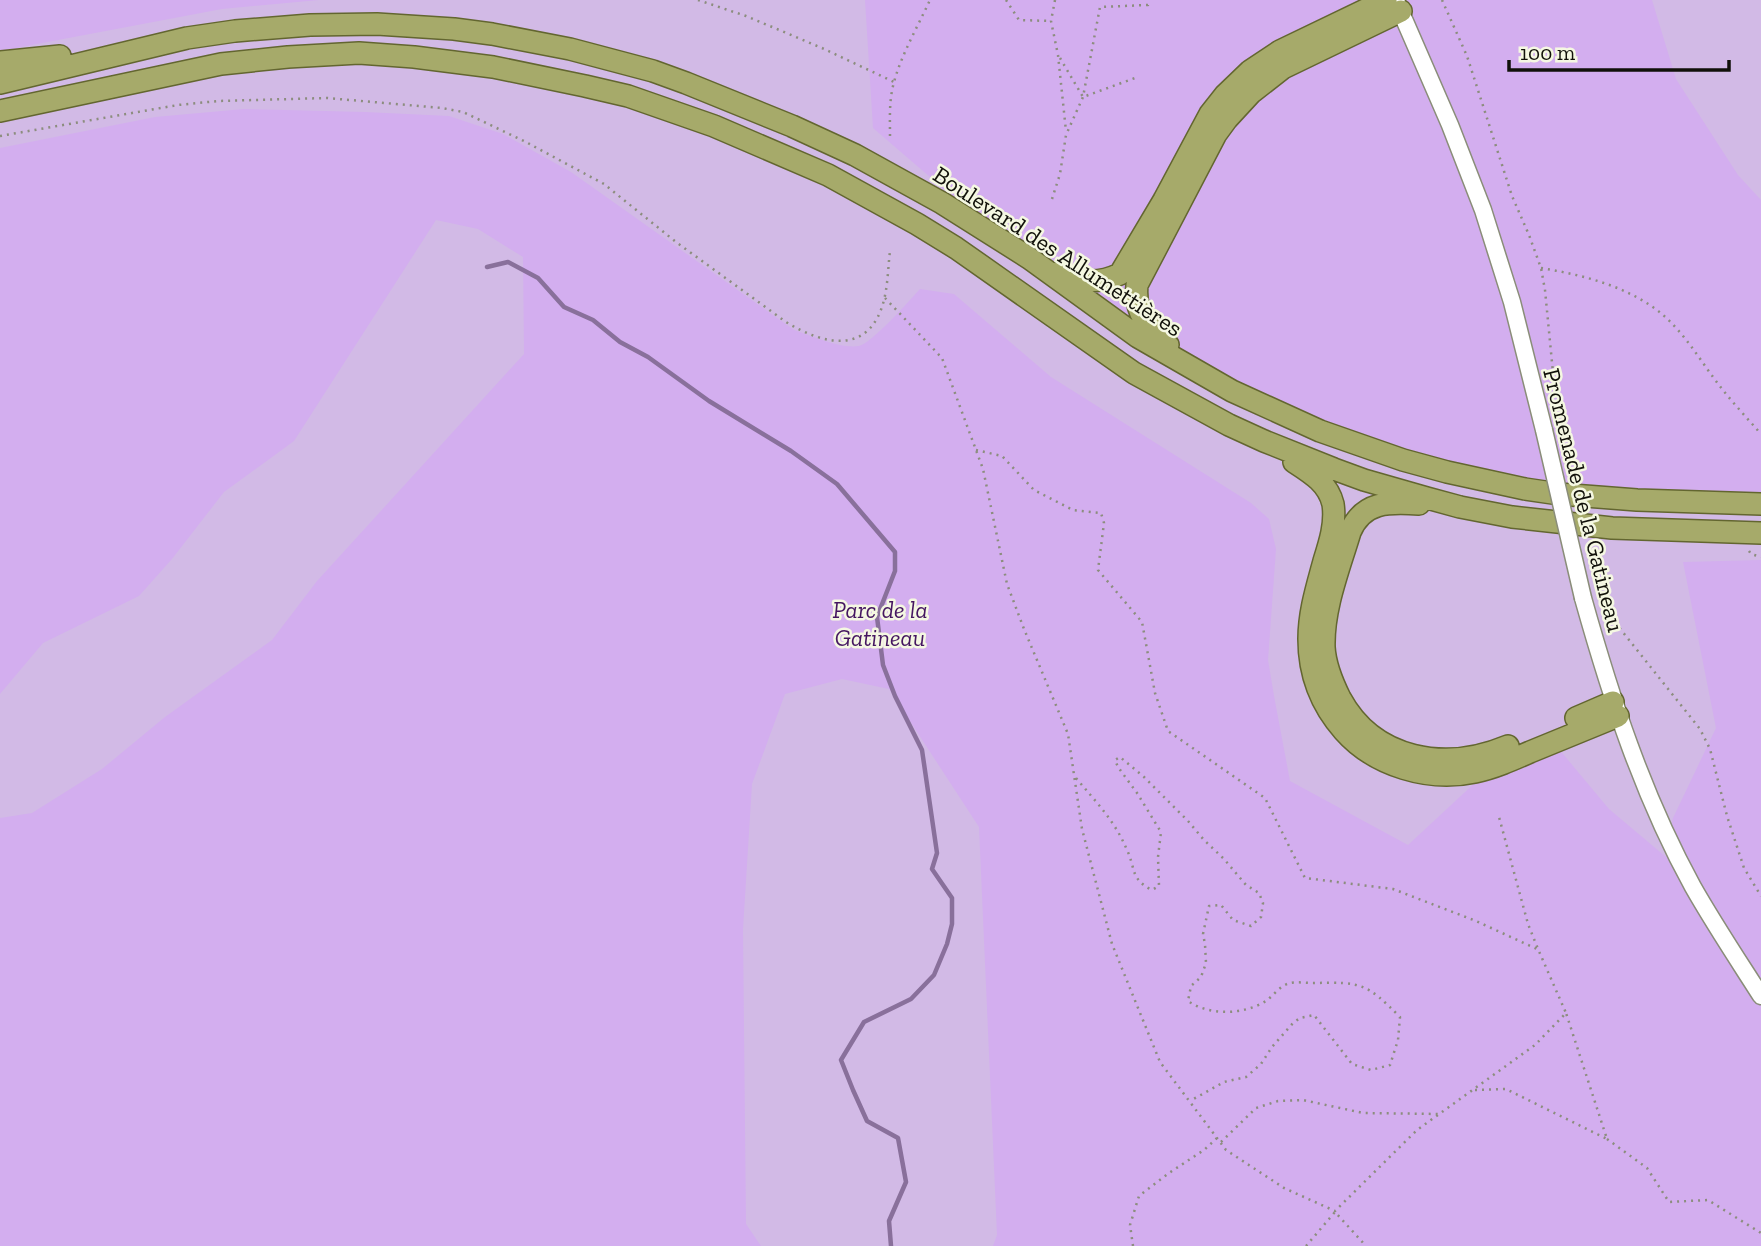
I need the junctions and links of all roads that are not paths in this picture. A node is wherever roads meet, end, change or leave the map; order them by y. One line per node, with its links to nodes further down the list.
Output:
1 (1394, 4): 6 (highway); 7 (highway); 12 (street, Promenade de la Gatineau, bridge)
2 (187, 38): 3 (highway); 4 (highway, Boulevard des Allumettières); 6 (highway, Boulevard des Allumettières)
3 (0, 62)
4 (0, 83)
5 (0, 111): 8 (highway)
6 (1029, 258): 7 (highway, Boulevard des Allumettières)
7 (1195, 371): 9 (highway, Boulevard des Allumettières)
8 (1264, 441): 10 (highway); 12 (highway)
9 (1761, 504)
10 (1460, 507): 11 (highway); 12 (highway)
11 (1761, 533)
12 (1616, 709): 13 (street, Promenade de la Gatineau)
13 (1761, 996)

